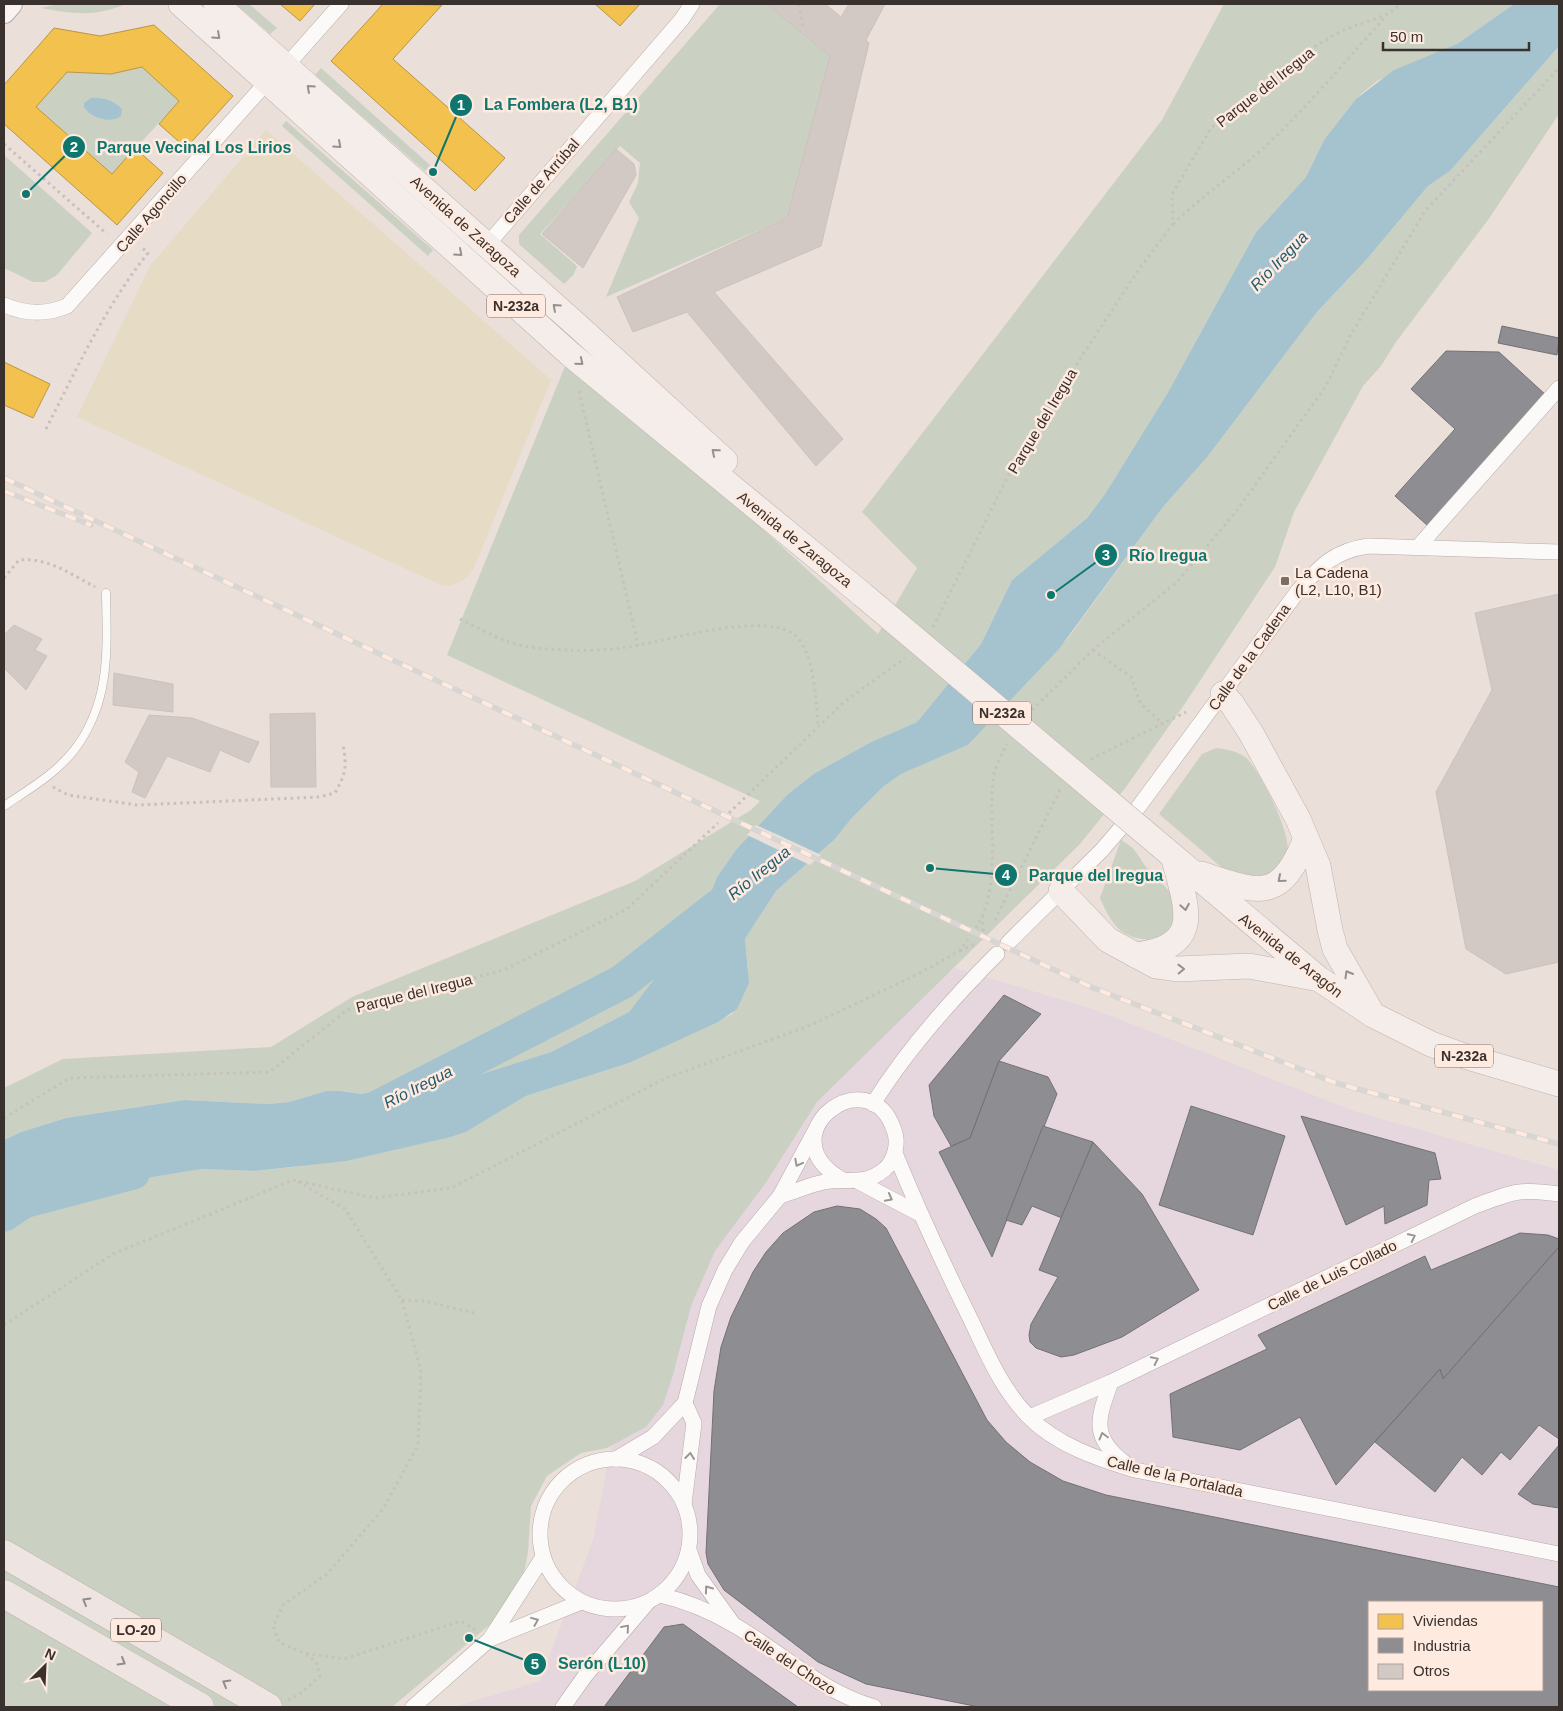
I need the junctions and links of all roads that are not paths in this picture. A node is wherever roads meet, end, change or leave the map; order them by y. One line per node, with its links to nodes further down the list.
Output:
1 (12, 4): 6 (main road)
2 (180, 4): 8 (main road, Avenida de Zaragoza / N-232a, one-way to 8)
3 (216, 4): 7 (main road, Avenida de Zaragoza / N-232a)
4 (342, 4): 7 (street)
5 (692, 4): 9 (street, Calle de Arrúbal)
6 (4, 12)
7 (286, 66): 9 (main road, Avenida de Zaragoza / N-232a, one-way to 7)
8 (267, 82): 10 (street, Calle Agoncillo); 15 (main road, Avenida de Zaragoza / N-232a, one-way to 15)
9 (487, 244): 15 (main road, Avenida de Zaragoza / N-232a, one-way to 9)
10 (4, 305)
11 (1559, 388): 12 (street)
12 (1418, 547): 13 (street, Calle de la Cadena); 16 (street, Calle de la Cadena)
13 (1559, 552)
14 (106, 592): 17 (lane)
15 (863, 595): 19 (main road, N-232a, bridge)
16 (1223, 694): 18 (main road); 20 (street, Calle de la Cadena)
17 (4, 806)
18 (1306, 838): 19 (main road, one-way to 19); 25 (main road, one-way to 18)
19 (1180, 864): 23 (main road, one-way to 23); 24 (main road, Avenida de Aragón / N-232a)
20 (1062, 891): 21 (street, Calle de la Cadena); 23 (main road)
21 (1008, 943)
22 (997, 954): 27 (street)
23 (1135, 955): 24 (main road, one-way to 24)
24 (1319, 980): 25 (main road, Avenida de Aragón / N-232a)
25 (1374, 1015): 26 (main road, Avenida de Aragón / N-232a)
26 (1559, 1084)
27 (872, 1104): 28 (street); 29 (street)
28 (816, 1129): 30 (street); 33 (street, one-way to 33)
29 (895, 1152): 31 (street); 34 (street, Calle de la Portalada)
30 (843, 1180): 31 (street); 33 (street)
31 (859, 1182): 34 (street, one-way to 34)
32 (1559, 1194): 35 (street, Calle de Luis Collado, one-way to 32)
33 (780, 1196): 36 (street)
34 (920, 1214): 37 (street, Calle de la Portalada)
35 (1111, 1382): 37 (street, Calle de Luis Collado); 39 (street, one-way to 35)
36 (685, 1403): 38 (street); 40 (street, one-way to 36)
37 (1030, 1417): 39 (street, Calle de la Portalada)
38 (616, 1458): 40 (street); 44 (street)
39 (1135, 1470): 43 (street, Calle de la Portalada)
40 (684, 1504): 41 (street)
41 (689, 1550): 46 (street); 48 (street, Calle del Chozo, one-way to 41)
42 (4, 1554): 50 (highway, LO-20, one-way to 42)
43 (1559, 1554)
44 (543, 1558): 47 (street); 49 (street)
45 (4, 1594): 51 (highway, LO-20, one-way to 51)
46 (654, 1598): 47 (street); 48 (street, Calle del Chozo); 53 (street, one-way to 46)
47 (581, 1602): 49 (street, one-way to 47)
48 (734, 1625): 54 (street, Calle del Chozo)
49 (490, 1639): 52 (street)
50 (276, 1705)
51 (200, 1707)
52 (413, 1707)
53 (563, 1707)
54 (874, 1707)

